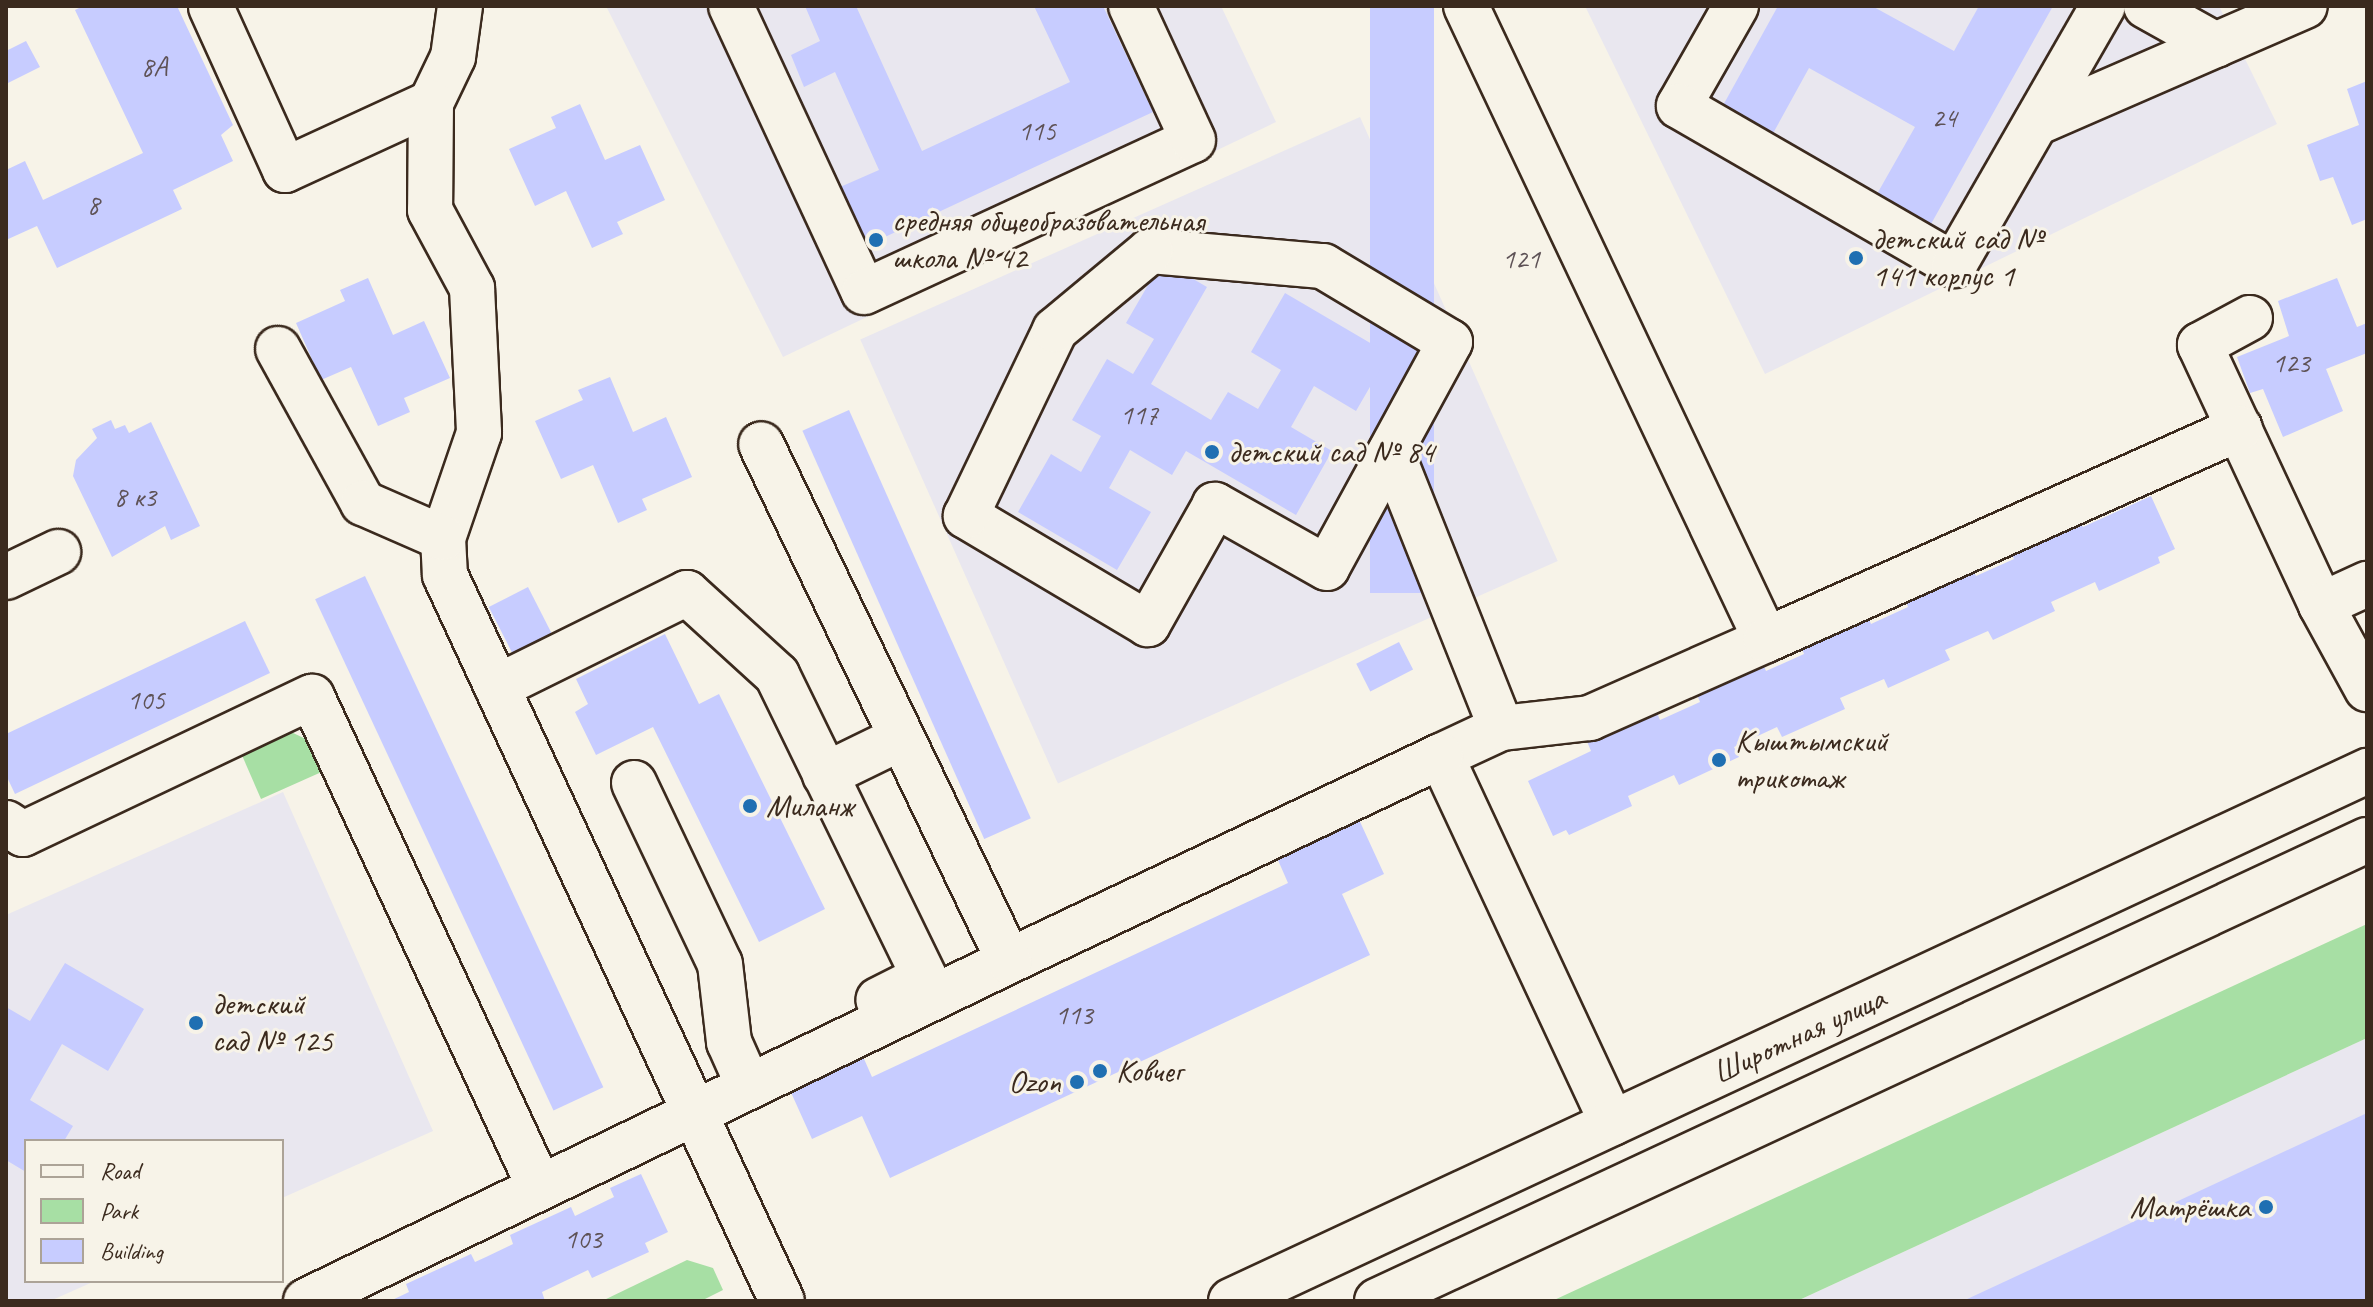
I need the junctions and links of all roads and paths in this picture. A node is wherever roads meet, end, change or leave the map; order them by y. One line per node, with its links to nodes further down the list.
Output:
1 (460, 6): 11 (main road)
2 (731, 6): 3 (main road)
3 (1131, 6)
4 (1466, 6): 23 (main road)
5 (1736, 6): 12 (main road)
6 (2103, 6): 12 (main road)
7 (2146, 6): 10 (main road)
8 (2305, 6): 10 (main road)
9 (211, 7): 11 (main road)
10 (2216, 45): 12 (main road)
11 (431, 103): 18 (main road)
12 (2036, 123)
13 (2250, 318): 15 (main road)
14 (278, 349): 18 (main road)
15 (2240, 428): 22 (main road); 23 (main road)
16 (761, 444): 27 (main road)
17 (1391, 451): 17 (main road); 26 (main road)
18 (443, 538): 24 (main road)
19 (58, 552): 20 (main road)
20 (6, 577)
21 (2367, 584): 22 (main road)
22 (2321, 605): 25 (main road)
23 (1766, 640): 26 (main road)
24 (497, 687): 30 (main road); 36 (main road)
25 (2367, 689)
26 (1501, 728): 28 (main road)
27 (901, 738): 30 (main road); 34 (main road)
28 (1441, 756): 34 (main road); 37 (main road)
29 (2367, 771): 37 (main road, Широтная улица)
30 (825, 775): 35 (main road)
31 (634, 783): 35 (main road)
32 (6, 823): 38 (main road)
33 (2367, 840): 42 (main road, Широтная улица)
34 (1009, 961): 35 (main road)
35 (745, 1077): 36 (main road)
36 (694, 1113): 38 (main road); 40 (main road)
37 (1612, 1123): 41 (main road, Широтная улица)
38 (539, 1186): 39 (main road)
39 (306, 1301)
40 (782, 1301)
41 (1231, 1301)
42 (1377, 1301)

